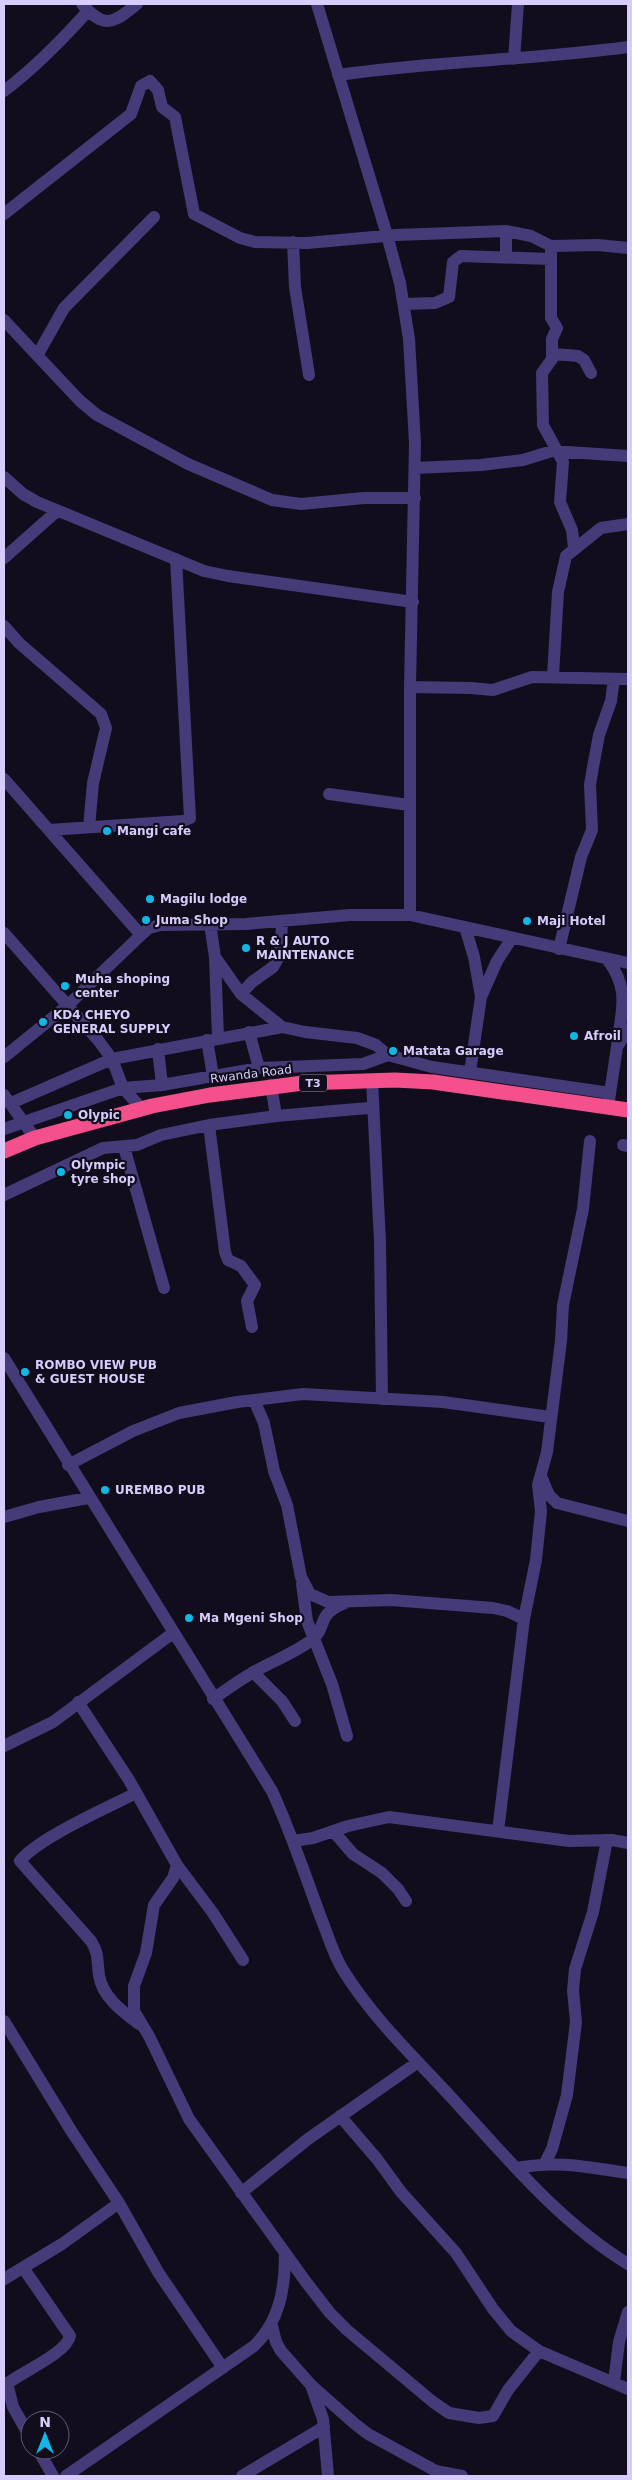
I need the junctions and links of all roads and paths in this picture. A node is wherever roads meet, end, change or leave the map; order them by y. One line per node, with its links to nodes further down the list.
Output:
1 (137, 4): 4 (street)
2 (317, 4): 7 (street)
3 (518, 4): 6 (street)
4 (85, 8): 8 (street)
5 (628, 47): 6 (street)
6 (514, 59): 7 (street)
7 (338, 75): 12 (street)
8 (4, 91)
9 (4, 214): 13 (street)
10 (154, 217): 19 (street)
11 (506, 231): 12 (street); 15 (street); 16 (street)
12 (387, 235): 13 (street); 17 (street)
13 (293, 242): 22 (street)
14 (628, 248): 15 (street)
15 (551, 252): 16 (street); 20 (street)
16 (506, 256): 17 (street)
17 (404, 304): 25 (street)
18 (4, 320): 19 (street)
19 (38, 354): 27 (street)
20 (554, 354): 21 (street); 23 (street)
21 (591, 373)
22 (309, 375)
23 (557, 452): 24 (street); 25 (street); 30 (street)
24 (628, 456)
25 (415, 468): 27 (street)
26 (4, 477): 28 (street)
27 (414, 498): 33 (street)
28 (57, 511): 31 (street); 32 (street)
29 (628, 524): 30 (street)
30 (574, 548): 35 (street)
31 (4, 558)
32 (176, 559): 33 (street); 42 (street)
33 (413, 602): 38 (street)
34 (4, 626): 42 (street)
35 (553, 676): 36 (street); 38 (street)
36 (614, 679): 37 (street); 51 (street)
37 (628, 679)
38 (410, 687): 41 (street)
39 (4, 779): 43 (street)
40 (330, 794): 41 (street)
41 (410, 805): 44 (street)
42 (89, 827): 43 (street)
43 (49, 830): 49 (street)
44 (410, 915): 45 (street); 47 (street)
45 (282, 921): 46 (street); 55 (street)
46 (210, 924): 49 (street); 52 (street)
47 (465, 927): 50 (street); 56 (street)
48 (4, 933): 57 (street)
49 (141, 935): 57 (street)
50 (512, 938): 51 (street); 56 (street)
51 (558, 949): 53 (street)
52 (215, 958): 55 (street); 61 (street)
53 (607, 958): 54 (street); 62 (street)
54 (628, 963)
55 (241, 994): 58 (street)
56 (481, 997): 68 (street)
57 (67, 1006): 65 (street); 66 (street)
58 (282, 1027): 60 (street); 64 (street)
59 (628, 1029): 62 (street)
60 (250, 1032): 61 (street); 67 (street)
61 (212, 1039): 63 (street); 69 (street)
62 (617, 1047): 75 (street)
63 (158, 1049): 66 (street); 71 (street)
64 (388, 1055): 67 (street); 68 (street)
65 (4, 1057)
66 (112, 1059): 73 (street); 74 (street)
67 (260, 1068): 69 (street)
68 (470, 1072): 75 (street)
69 (213, 1076): 71 (street)
70 (372, 1080): 72 (highway, Rwanda Road / T3); 75 (highway, Rwanda Road / T3); 77 (street)
71 (162, 1085): 73 (street)
72 (271, 1085): 76 (highway, Rwanda Road / T3); 79 (street)
73 (123, 1088): 76 (street); 80 (street)
74 (8, 1099): 80 (street)
75 (609, 1099): 78 (highway, Rwanda Road / T3)
76 (142, 1109): 83 (highway, Rwanda Road / T3)
77 (373, 1110): 79 (street); 91 (street)
78 (628, 1110)
79 (276, 1116): 81 (street)
80 (24, 1122): 82 (street); 83 (street)
81 (209, 1125): 85 (street); 89 (street)
82 (4, 1129)
83 (34, 1138): 86 (highway, Rwanda Road / T3)
84 (590, 1141): 93 (street)
85 (124, 1147): 87 (street); 88 (street)
86 (4, 1151)
87 (4, 1195)
88 (164, 1288)
89 (252, 1327)
90 (4, 1358): 94 (street)
91 (382, 1399): 92 (street); 93 (street)
92 (254, 1400): 94 (street); 99 (street)
93 (550, 1417): 95 (street)
94 (68, 1465): 96 (street)
95 (541, 1476): 98 (street); 101 (street)
96 (88, 1498): 97 (street); 102 (street)
97 (4, 1517)
98 (628, 1521)
99 (301, 1577): 100 (street); 103 (street)
100 (349, 1602): 101 (street); 103 (street)
101 (524, 1619): 111 (street)
102 (173, 1633): 105 (street); 106 (street)
103 (315, 1637): 104 (street); 108 (street)
104 (253, 1672): 105 (street); 107 (street)
105 (213, 1700): 114 (street)
106 (78, 1702): 109 (street); 110 (street)
107 (295, 1721)
108 (347, 1736)
109 (4, 1746)
110 (136, 1793): 116 (street); 120 (street)
111 (498, 1830): 112 (street); 113 (street)
112 (334, 1832): 114 (street); 117 (street)
113 (607, 1840): 115 (street); 123 (street)
114 (293, 1841): 121 (street)
115 (628, 1843)
116 (177, 1865): 118 (street); 120 (street)
117 (406, 1901)
118 (243, 1960)
119 (4, 2020): 127 (street)
120 (141, 2025): 126 (street)
121 (418, 2062): 122 (street); 124 (street)
122 (340, 2116): 126 (street); 134 (street)
123 (545, 2163): 124 (street); 125 (street)
124 (517, 2168): 129 (street)
125 (628, 2173)
126 (241, 2193): 128 (street)
127 (120, 2203): 130 (street); 135 (street)
128 (285, 2254): 133 (street); 134 (street)
129 (628, 2264)
130 (24, 2269): 131 (street); 137 (street)
131 (4, 2279)
132 (628, 2312): 136 (street)
133 (272, 2326): 135 (street); 138 (street)
134 (539, 2351): 136 (street)
135 (223, 2368): 144 (street)
136 (614, 2382): 139 (street)
137 (5, 2385): 140 (street)
138 (311, 2385): 141 (street); 147 (street)
139 (628, 2389)
140 (20, 2419)
141 (324, 2427): 145 (street); 146 (street)
142 (44, 2460): 143 (street)
143 (53, 2476)
144 (66, 2476)
145 (242, 2476)
146 (328, 2476)
147 (462, 2476)

